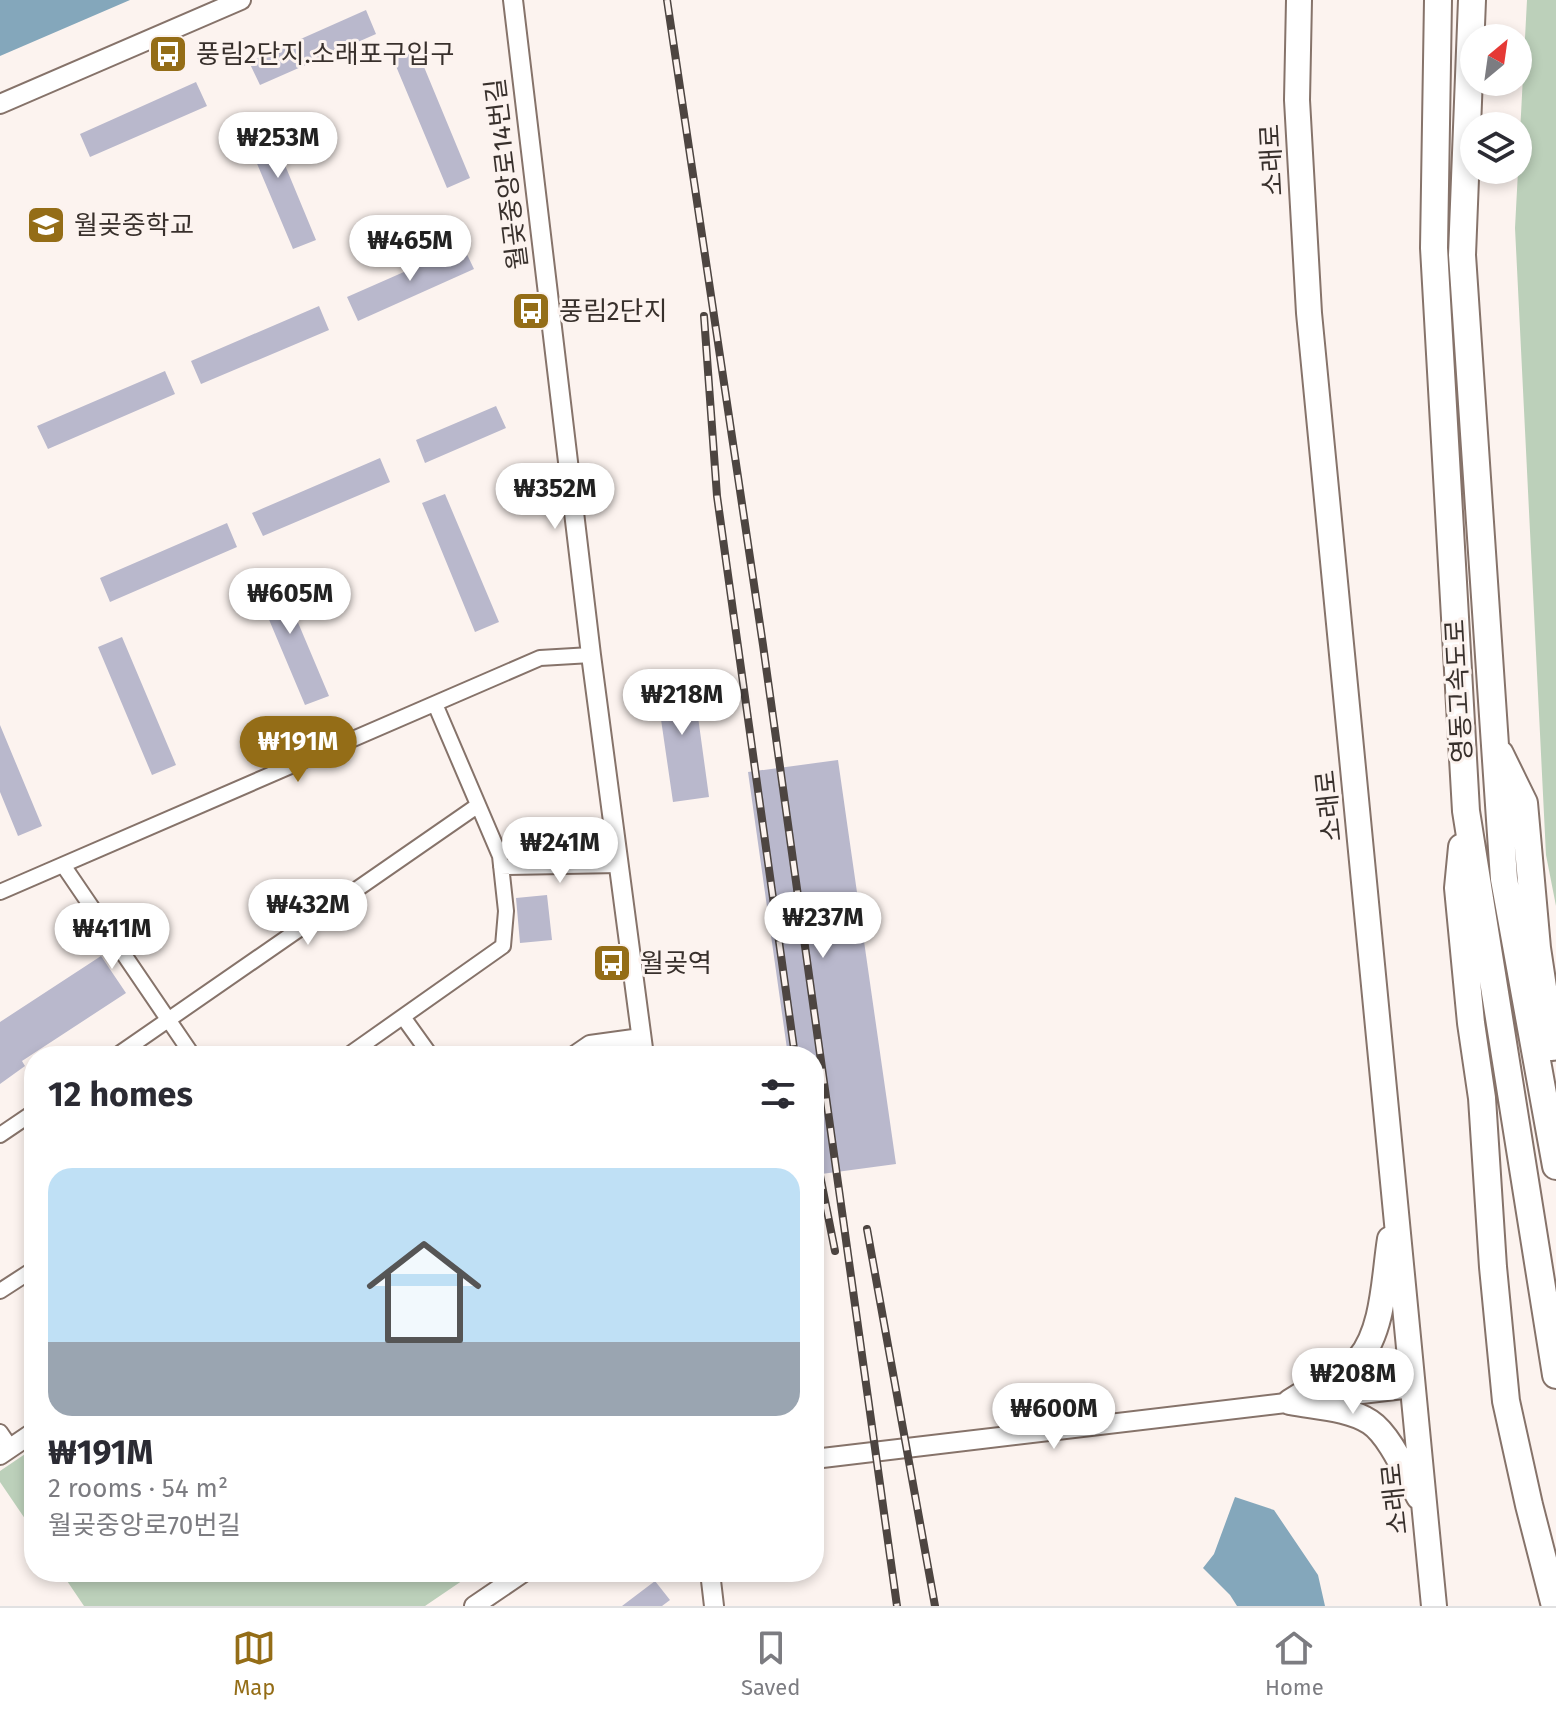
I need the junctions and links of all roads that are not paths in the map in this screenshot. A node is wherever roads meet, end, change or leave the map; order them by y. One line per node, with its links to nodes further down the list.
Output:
1 (241, 0): 6 (street)
2 (513, 0): 7 (street, 월곶중앙로14번길)
3 (1299, 0): 29 (main road, 소래로)
4 (1438, 0): 11 (highway, 영동고속도로)
5 (1472, 0): 9 (highway, 영동고속도로)
6 (0, 104)
7 (591, 655): 8 (street); 13 (street, 월곶중앙로14번길)
8 (435, 704): 10 (street); 12 (street)
9 (1494, 741): 25 (highway); 28 (highway, 영동고속도로)
10 (477, 806): 14 (street); 17 (street)
11 (1466, 811): 32 (highway, 영동고속도로); 45 (highway)
12 (63, 865): 15 (street); 17 (street)
13 (619, 865): 14 (street); 24 (street, 월곶중앙로14번길)
14 (501, 867): 16 (street)
15 (0, 892)
16 (403, 1017): 20 (street); 21 (street)
17 (169, 1021): 18 (street); 19 (street)
18 (131, 1046)
19 (186, 1046)
20 (361, 1046)
21 (424, 1046)
22 (589, 1046): 23 (street)
23 (616, 1046)
24 (642, 1046)
25 (1556, 1075)
26 (24, 1119): 27 (street)
27 (0, 1135)
28 (1556, 1166)
29 (1396, 1201): 33 (main road, 소래로); 34 (main road)
30 (24, 1275): 31 (street)
31 (0, 1291)
32 (1556, 1375)
33 (1412, 1388): 34 (street); 39 (main road, 소래로)
34 (1290, 1402): 38 (street); 39 (main road)
35 (0, 1432): 37 (street)
36 (24, 1439): 37 (street)
37 (6, 1451)
38 (824, 1458)
39 (1424, 1507): 44 (main road, 소래로)
40 (509, 1582): 42 (street)
41 (711, 1582): 43 (street)
42 (474, 1606)
43 (714, 1606)
44 (1434, 1606)
45 (1555, 1606)

